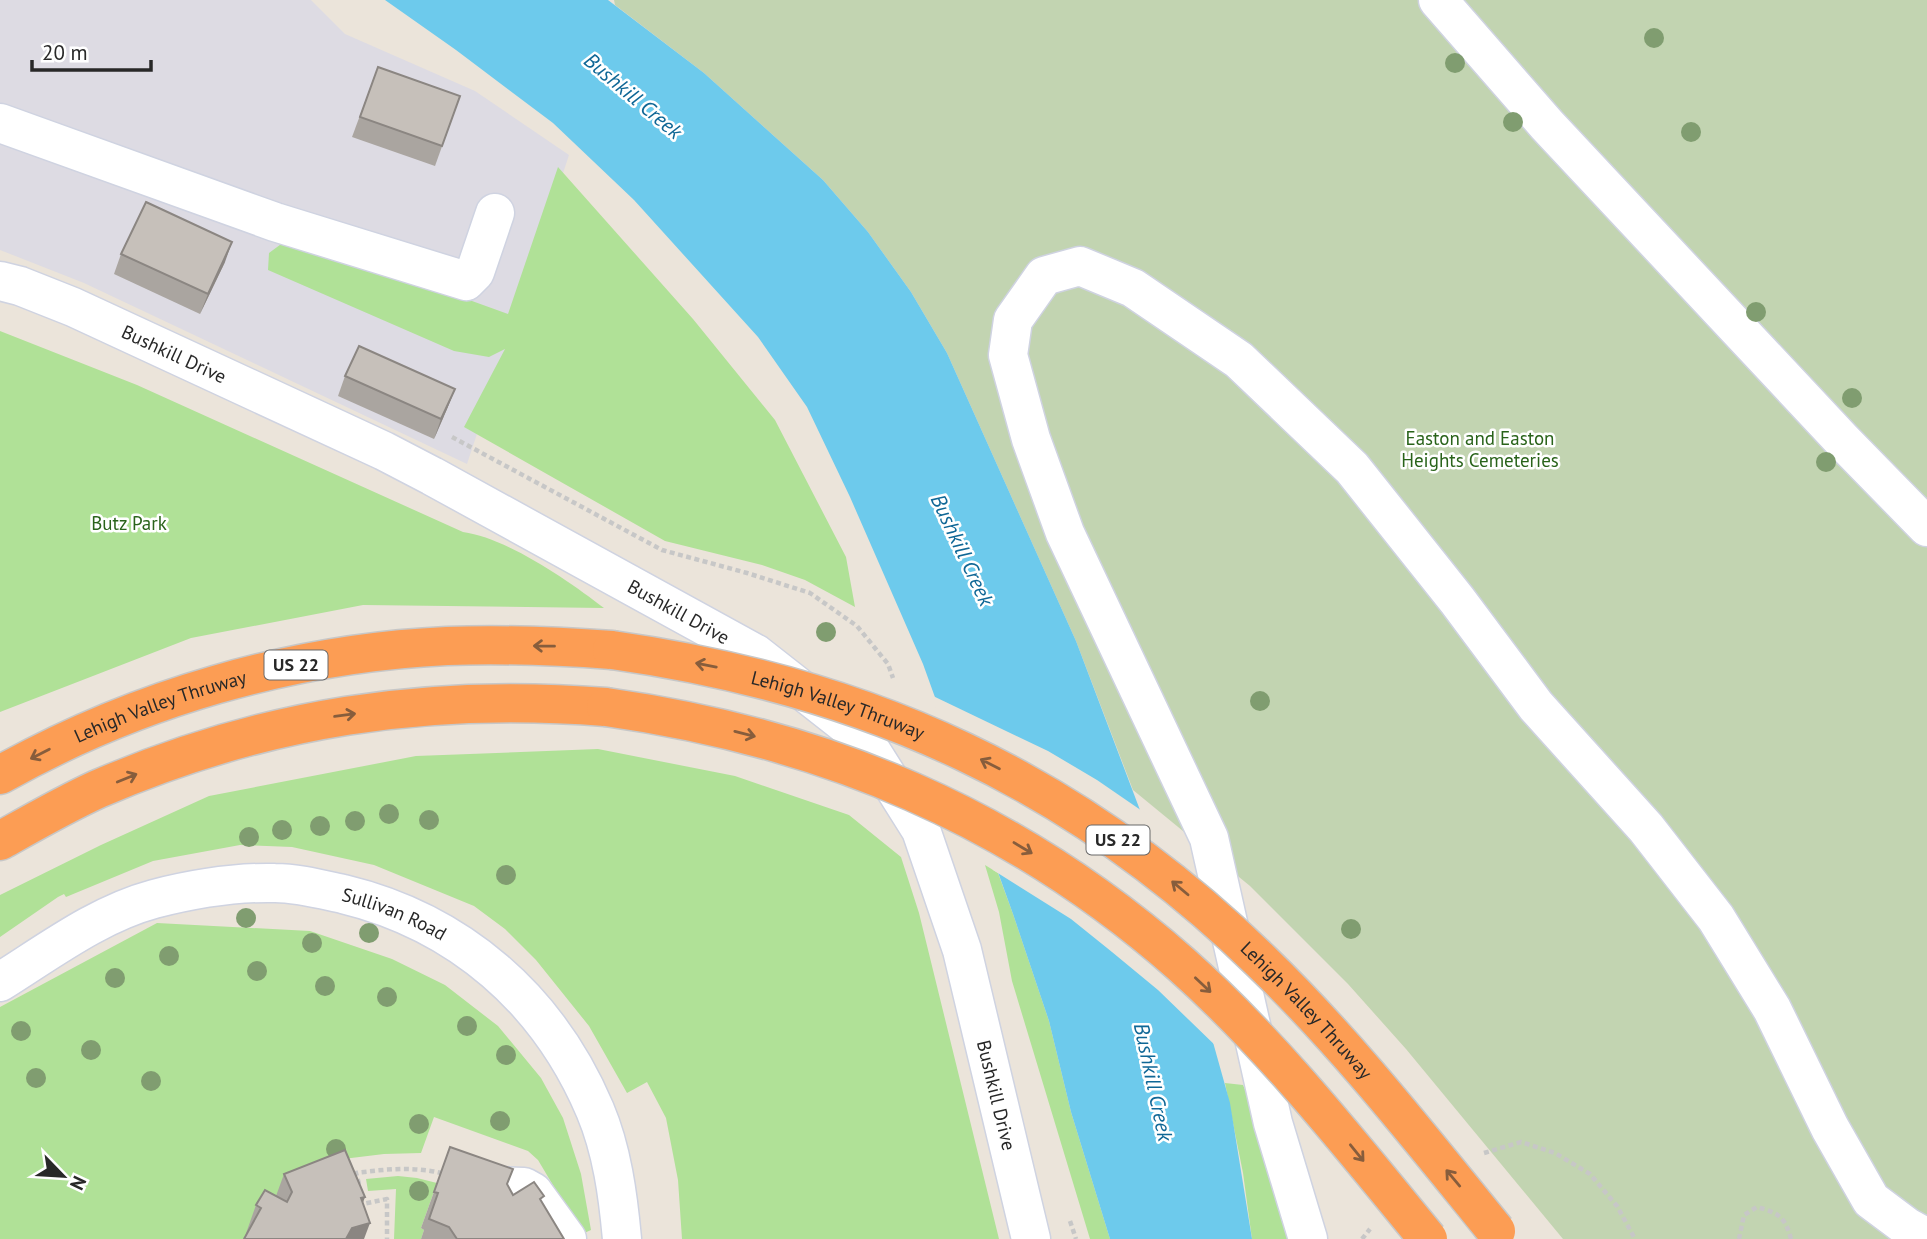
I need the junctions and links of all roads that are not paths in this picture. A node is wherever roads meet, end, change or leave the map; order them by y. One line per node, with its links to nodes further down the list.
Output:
1 (1450, 4): 5 (street)
2 (0, 123): 3 (street)
3 (495, 213)
4 (0, 281): 14 (street, Bushkill Drive)
5 (1927, 527)
6 (0, 775): 10 (highway, Lehigh Valley Thruway / US 22, one-way to 6, bridge)
7 (0, 841): 16 (highway, US 22, one-way to 16, bridge)
8 (0, 982): 13 (street, Sullivan Road)
9 (490, 1186): 12 (street)
10 (1499, 1235)
11 (1927, 1238): 15 (street)
12 (567, 1239)
13 (622, 1239)
14 (1031, 1239)
15 (1308, 1239)
16 (1428, 1239)

